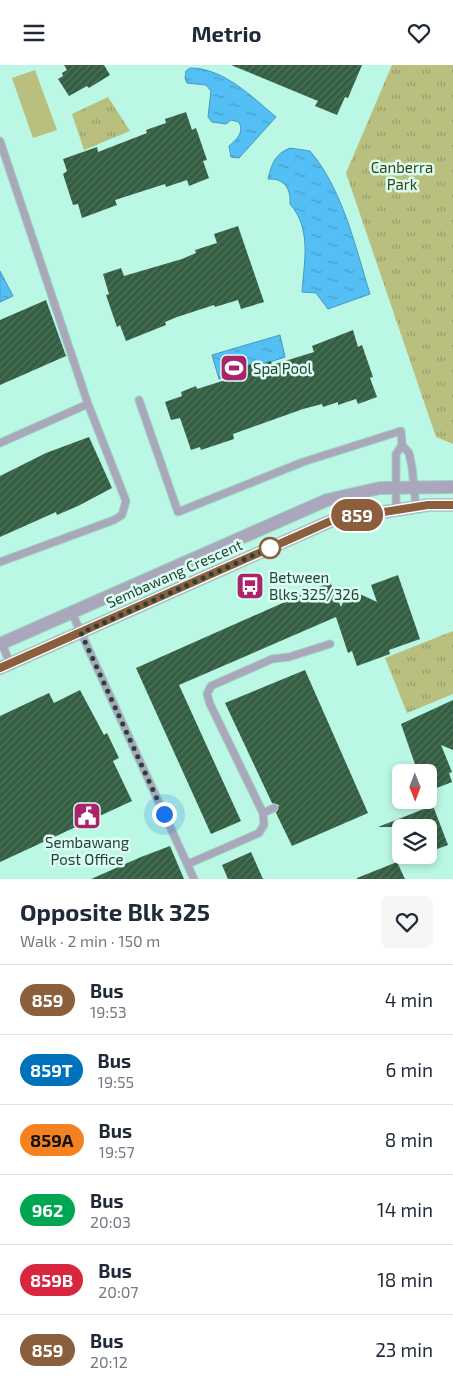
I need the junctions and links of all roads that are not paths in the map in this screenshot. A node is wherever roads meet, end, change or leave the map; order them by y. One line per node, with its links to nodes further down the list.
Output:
1 (0, 141): 3 (lane)
2 (139, 400): 5 (lane)
3 (88, 404): 4 (lane); 12 (lane)
4 (0, 443)
5 (402, 445): 6 (lane); 8 (lane)
6 (395, 487): 8 (street, Sembawang Crescent); 11 (lane); 13 (street, Sembawang Crescent)
7 (453, 487): 8 (street, Sembawang Crescent)
8 (415, 488): 10 (lane)
9 (453, 505): 10 (street, Sembawang Crescent)
10 (416, 507): 11 (street, Sembawang Crescent)
11 (396, 510): 14 (street, Sembawang Crescent)
12 (0, 562)
13 (72, 613): 14 (lane); 15 (street, Sembawang Crescent)
14 (81, 633): 17 (street, Sembawang Crescent); 20 (lane)
15 (1, 642): 17 (lane)
16 (330, 643): 19 (lane)
17 (5, 666)
18 (274, 808): 19 (lane)
19 (263, 813): 20 (lane)
20 (188, 864): 21 (lane)
21 (194, 879)

